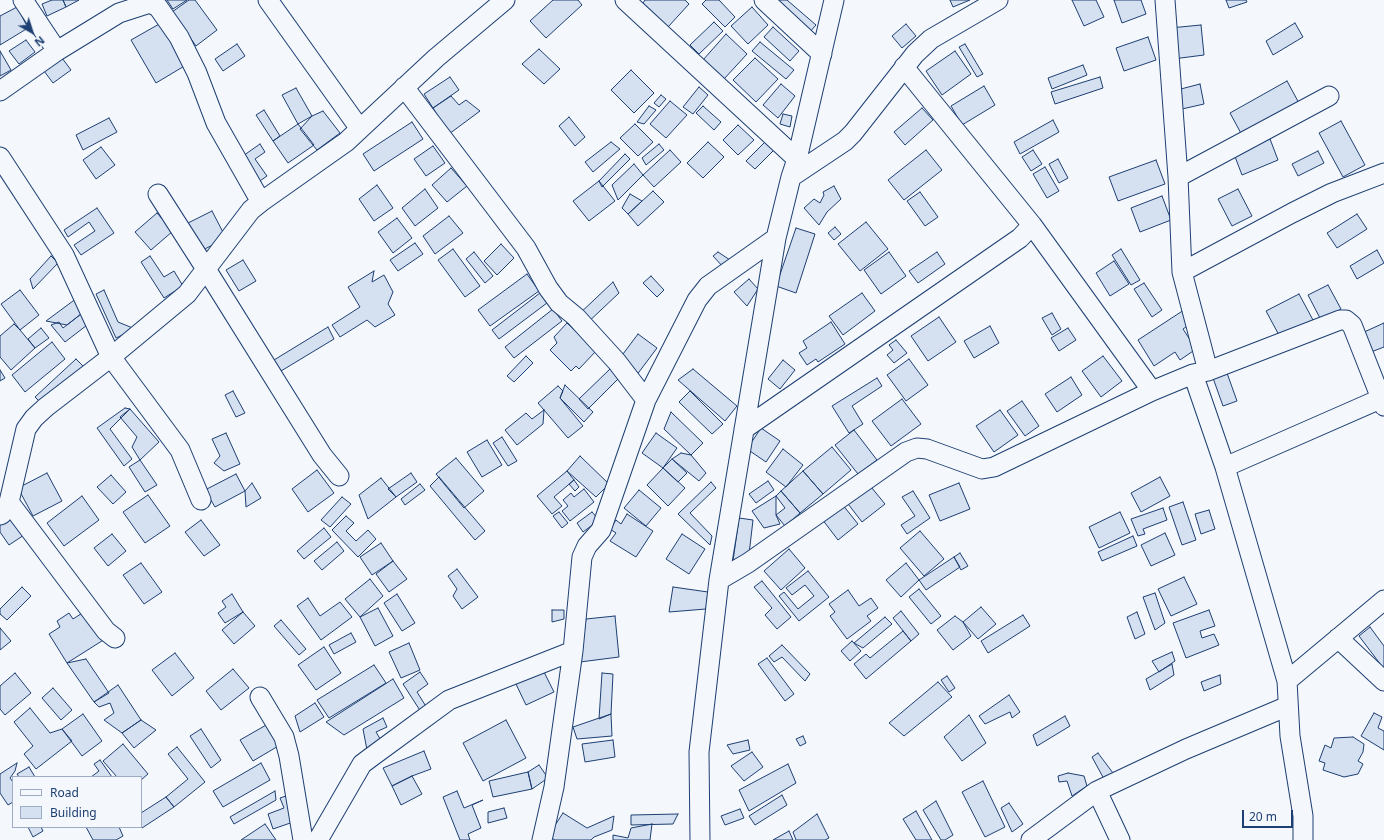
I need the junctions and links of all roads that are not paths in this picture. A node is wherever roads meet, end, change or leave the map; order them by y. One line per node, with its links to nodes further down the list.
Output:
1 (23, 0): 9 (street)
2 (268, 0): 15 (street)
3 (505, 0): 12 (street)
4 (625, 0): 17 (street)
5 (764, 0): 10 (street)
6 (834, 0): 10 (street)
7 (998, 0): 11 (street)
8 (1165, 0): 20 (street)
9 (57, 51): 13 (street); 22 (street)
10 (822, 54): 17 (street)
11 (904, 67): 19 (street); 23 (street)
12 (404, 87): 15 (street); 30 (street)
13 (0, 91)
14 (1330, 96): 20 (street)
15 (360, 129): 22 (street)
16 (0, 157): 27 (street)
17 (797, 159): 19 (street)
18 (1384, 173): 26 (street)
19 (791, 177): 24 (street)
20 (1178, 177): 26 (street)
21 (158, 194): 25 (street)
22 (261, 202): 25 (street)
23 (1032, 225): 29 (street); 32 (street)
24 (776, 238): 30 (street); 32 (street)
25 (206, 269): 27 (street); 34 (street)
26 (1182, 272): 28 (street)
27 (111, 357): 35 (street); 36 (street)
28 (1201, 373): 29 (street); 31 (street); 33 (street)
29 (1152, 391): 37 (street)
30 (646, 400): 41 (street)
31 (1382, 403): 33 (street)
32 (744, 429): 37 (street)
33 (1225, 467): 42 (street)
34 (339, 476)
35 (5, 496): 39 (street)
36 (201, 500)
37 (719, 580): 50 (street)
38 (1384, 600): 40 (street)
39 (115, 638)
40 (1338, 638): 42 (street); 43 (street)
41 (573, 651): 48 (street); 49 (street)
42 (1287, 681): 45 (street)
43 (1384, 681)
44 (260, 697): 47 (street)
45 (1288, 706): 46 (street); 53 (street)
46 (1097, 791): 51 (street); 52 (street)
47 (303, 840)
48 (318, 840)
49 (542, 840)
50 (700, 840)
51 (1031, 840)
52 (1120, 840)
53 (1303, 840)

